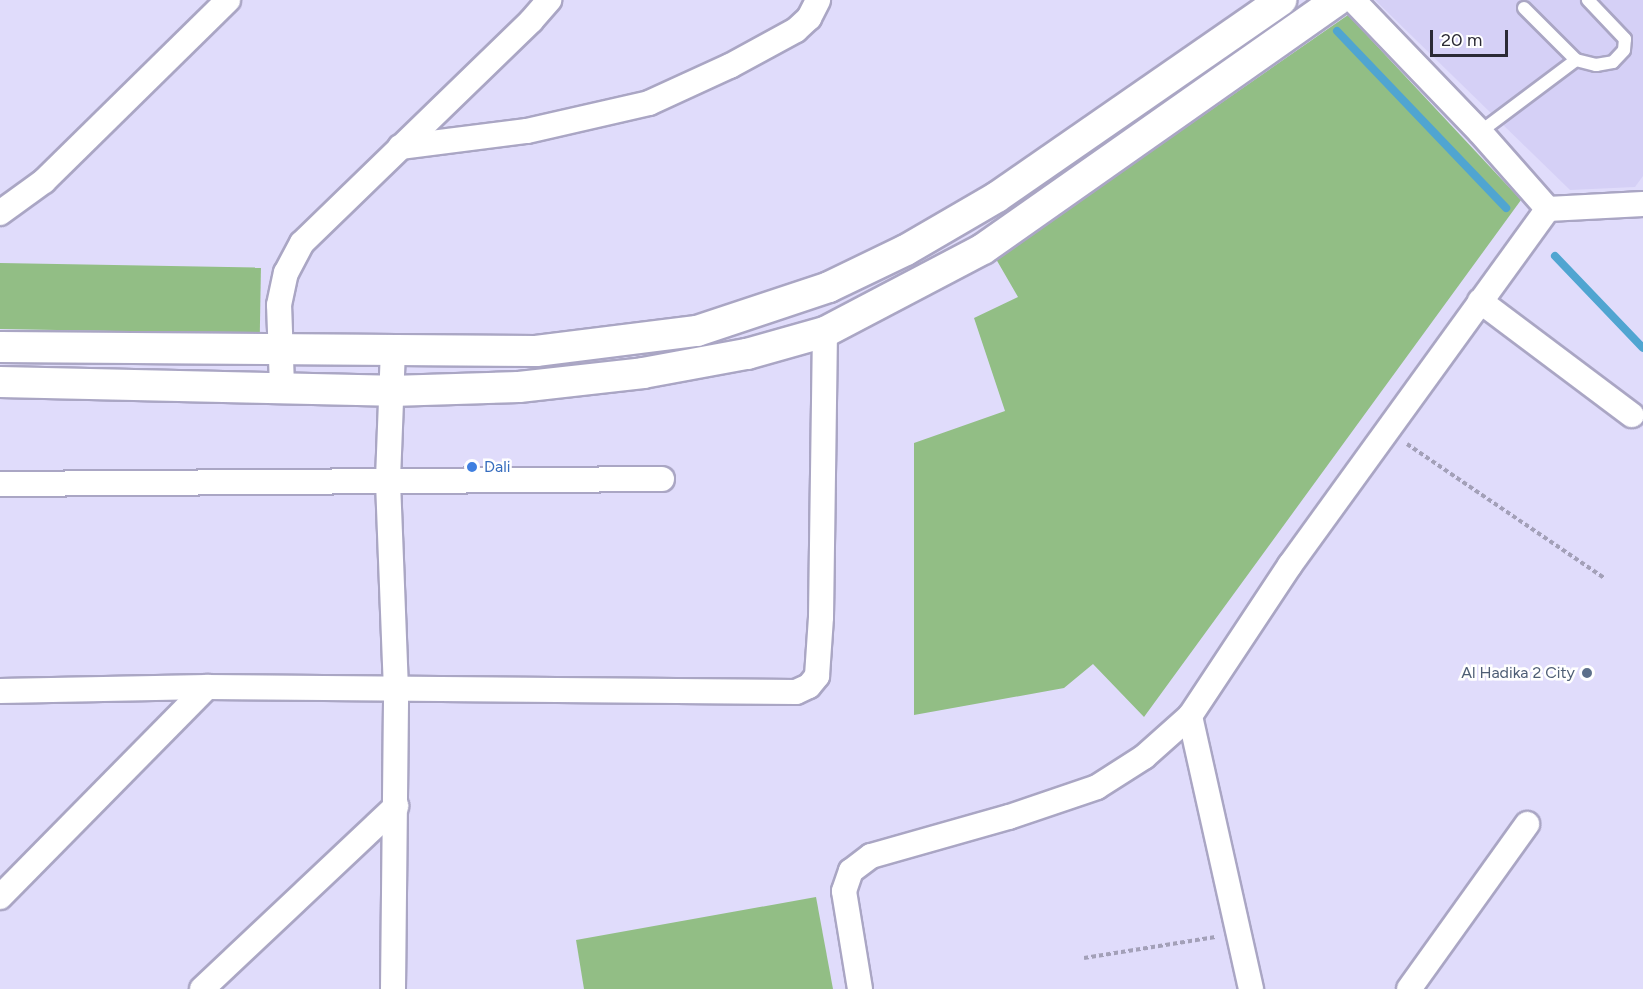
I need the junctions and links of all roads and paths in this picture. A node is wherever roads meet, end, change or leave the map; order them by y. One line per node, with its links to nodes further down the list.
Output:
1 (228, 0): 14 (street)
2 (549, 0): 11 (street)
3 (818, 0): 11 (street)
4 (1281, 0): 18 (street)
5 (1337, 0): 16 (street)
6 (1353, 0): 10 (street)
7 (1588, 0): 9 (lane)
8 (1524, 8): 9 (lane)
9 (1576, 60): 10 (lane)
10 (1480, 132): 13 (street)
11 (400, 147): 19 (street)
12 (1643, 204): 13 (street)
13 (1548, 209): 15 (street)
14 (0, 213)
15 (1480, 300): 23 (street); 24 (street)
16 (825, 332): 22 (street); 30 (street)
17 (0, 347): 19 (street)
18 (393, 350): 19 (street); 22 (street)
19 (280, 351): 21 (street)
20 (0, 382): 21 (street)
21 (282, 386): 22 (street)
22 (391, 391): 25 (street)
23 (1632, 415)
24 (1387, 430): 28 (path); 32 (street)
25 (388, 479): 26 (street); 27 (street); 30 (street)
26 (662, 479)
27 (0, 484)
28 (1604, 578)
29 (207, 687): 30 (street); 31 (street); 35 (street)
30 (396, 690): 33 (street)
31 (0, 691)
32 (1190, 716): 36 (street); 41 (street)
33 (396, 806): 39 (street); 40 (street)
34 (1527, 824): 42 (street)
35 (0, 897)
36 (1239, 933): 37 (path); 38 (street)
37 (1084, 958)
38 (1255, 984)
39 (202, 989)
40 (393, 989)
41 (860, 989)
42 (1409, 989)

